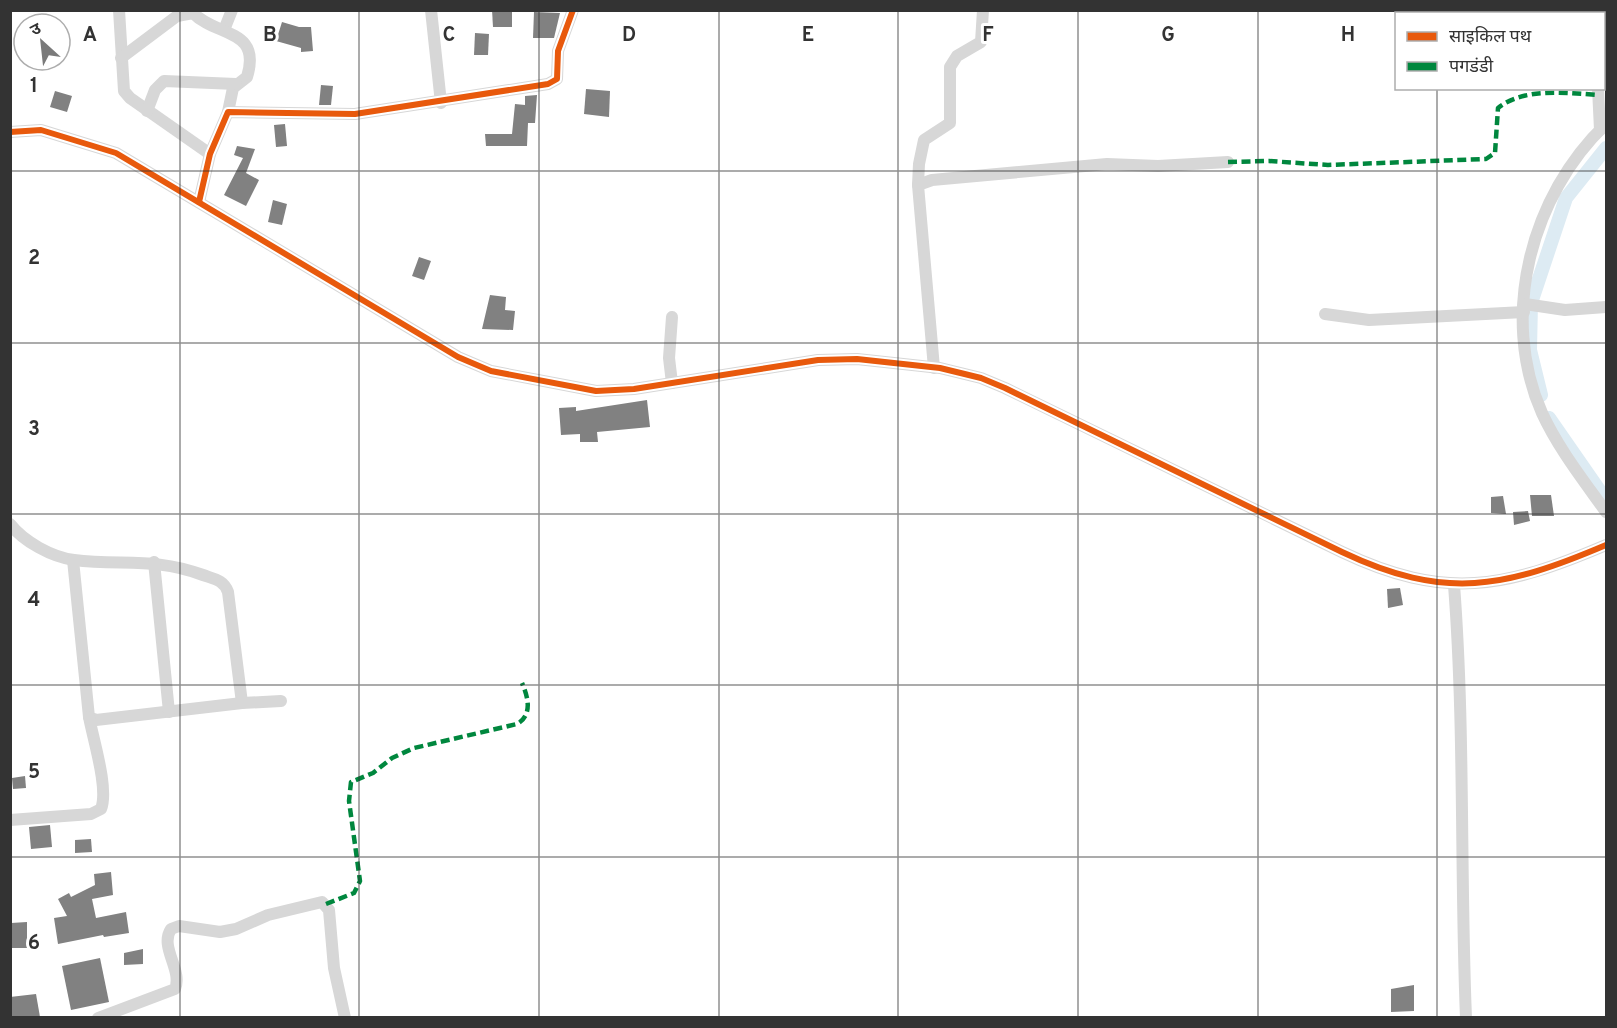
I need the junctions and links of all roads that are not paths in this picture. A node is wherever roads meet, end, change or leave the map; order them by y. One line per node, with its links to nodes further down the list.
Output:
1 (119, 10): 7 (street)
2 (232, 10): 6 (street)
3 (430, 10): 10 (street)
4 (573, 10): 10 (street)
5 (983, 10): 17 (street)
6 (224, 30): 7 (street); 8 (street)
7 (121, 58): 11 (street)
8 (236, 84): 11 (street); 12 (street)
9 (1598, 90): 13 (street)
10 (441, 103): 12 (street)
11 (147, 111): 15 (street)
12 (228, 112): 15 (street)
13 (1603, 127): 19 (street)
14 (10, 132): 18 (street)
15 (210, 154): 18 (street)
16 (1228, 162): 17 (street)
17 (918, 185): 23 (street)
18 (198, 202): 24 (street)
19 (1526, 307): 20 (street); 21 (street); 25 (street)
20 (1606, 308)
21 (1325, 314)
22 (672, 317): 24 (street)
23 (934, 361): 24 (street); 30 (street)
24 (672, 383)
25 (1606, 512)
26 (10, 524): 28 (street)
27 (1606, 545): 30 (street)
28 (73, 560): 29 (street); 34 (street)
29 (154, 562): 32 (street); 33 (street)
30 (1454, 585): 38 (street)
31 (281, 701): 32 (street)
32 (242, 703): 33 (street)
33 (169, 712): 34 (street)
34 (89, 717): 35 (street)
35 (10, 820)
36 (98, 1017): 37 (street)
37 (345, 1017)
38 (1466, 1017)

